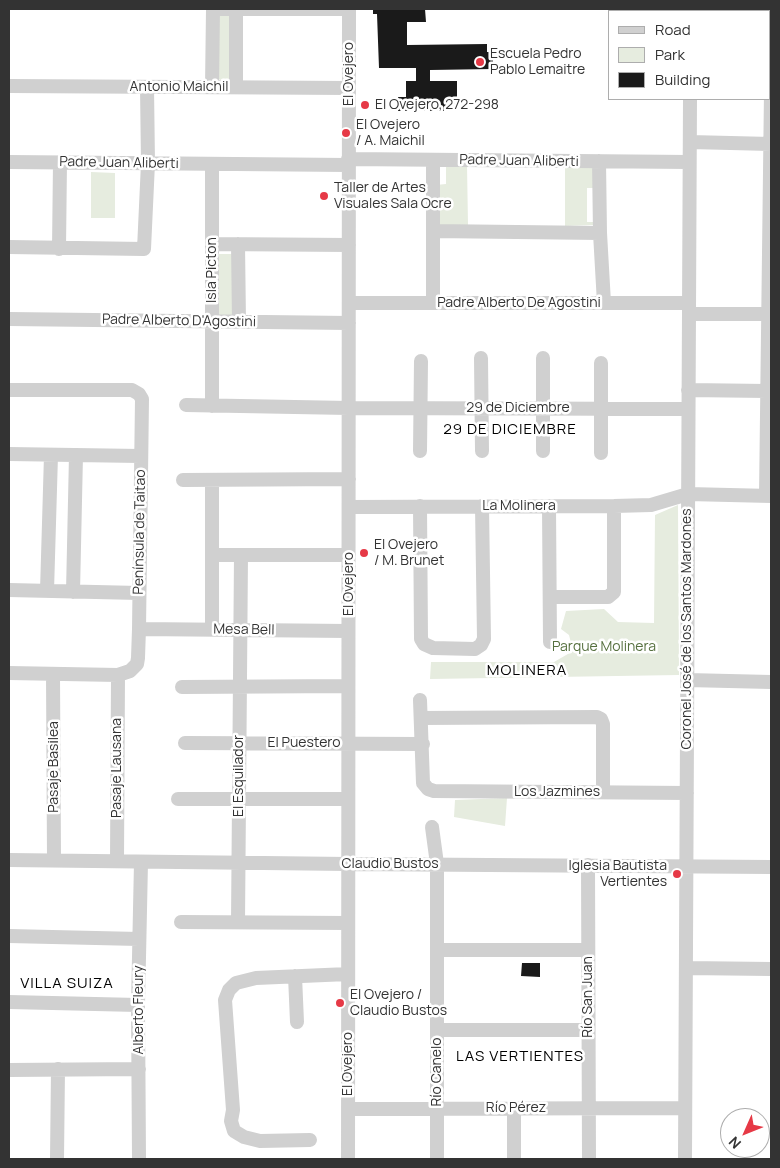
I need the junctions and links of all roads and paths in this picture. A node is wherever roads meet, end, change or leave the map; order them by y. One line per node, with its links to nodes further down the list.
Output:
1 (213, 9): 2 (street); 6 (street)
2 (236, 9): 3 (street); 7 (street)
3 (349, 9): 8 (street, El Ovejero)
4 (9, 86): 5 (street, Antonio Maichil)
5 (147, 87): 6 (street, Antonio Maichil); 19 (street)
6 (212, 87): 7 (street, Antonio Maichil)
7 (236, 87): 8 (street, Antonio Maichil)
8 (349, 88): 17 (street, El Ovejero)
9 (771, 91): 12 (street)
10 (690, 100): 11 (street, Coronel José de los Santos Mardones)
11 (690, 142): 12 (street); 18 (street, Coronel José de los Santos Mardones)
12 (771, 144): 32 (street)
13 (432, 160): 14 (street, Padre Juan Aliberti); 17 (street, Padre Juan Aliberti); 21 (street)
14 (599, 161): 18 (street, Padre Juan Aliberti); 22 (street)
15 (9, 162): 16 (street, Padre Juan Aliberti)
16 (60, 162): 19 (street, Padre Juan Aliberti); 27 (street)
17 (348, 162): 20 (street, Padre Juan Aliberti); 25 (street, El Ovejero)
18 (690, 162): 31 (street, Coronel José de los Santos Mardones)
19 (148, 163): 20 (street, Padre Juan Aliberti); 27 (street)
20 (212, 164): 23 (street, Isla Picton)
21 (433, 231): 22 (street); 29 (street)
22 (600, 233): 30 (street)
23 (212, 244): 24 (street); 34 (street, Isla Picton)
24 (238, 244): 25 (street); 35 (street)
25 (349, 245): 28 (street, El Ovejero)
26 (9, 247): 27 (street)
27 (59, 249)
28 (349, 303): 29 (street, Padre Alberto De Agostini); 36 (street, El Ovejero)
29 (433, 303): 30 (street, Padre Alberto De Agostini)
30 (604, 303): 31 (street, Padre Alberto De Agostini)
31 (689, 309): 32 (street, Padre Alberto De Agostini); 42 (street, Coronel José de los Santos Mardones)
32 (770, 314): 43 (street)
33 (9, 319): 34 (street, Padre Alberto D'Agostini)
34 (212, 322): 35 (street, Padre Alberto D'Agostini); 45 (street, Isla Picton)
35 (239, 322): 36 (street, Padre Alberto D'Agostini)
36 (349, 323): 46 (street, El Ovejero)
37 (481, 358): 48 (street)
38 (543, 358): 49 (street)
39 (421, 361): 47 (street)
40 (601, 363): 50 (street)
41 (9, 390): 59 (street, Península de Taitao)
42 (688, 390): 43 (street); 51 (street, Coronel José de los Santos Mardones)
43 (768, 391): 64 (street)
44 (186, 405): 45 (street, 29 de Diciembre)
45 (212, 406): 46 (street, 29 de Diciembre)
46 (349, 408): 47 (street, 29 de Diciembre); 60 (street, El Ovejero)
47 (420, 408): 48 (street, 29 de Diciembre); 53 (street)
48 (481, 408): 49 (street, 29 de Diciembre); 52 (street)
49 (544, 408): 50 (street, 29 de Diciembre); 54 (street)
50 (601, 408): 51 (street, 29 de Diciembre); 55 (street)
51 (688, 409): 63 (street, Coronel José de los Santos Mardones)
52 (482, 450)
53 (420, 451)
54 (543, 451)
55 (601, 453)
56 (9, 454): 57 (street)
57 (51, 455): 58 (street); 74 (street)
58 (76, 455): 59 (street); 75 (street)
59 (140, 456): 76 (street, Península de Taitao)
60 (349, 479): 62 (street); 69 (street, El Ovejero)
61 (182, 480): 62 (street)
62 (212, 480): 71 (street)
63 (688, 494): 64 (street, La Molinera); 68 (street, La Molinera); 86 (street, Coronel José de los Santos Mardones)
64 (769, 496)
65 (420, 506): 66 (street, La Molinera); 66 (street); 69 (street, La Molinera)
66 (482, 506): 67 (street, La Molinera)
67 (549, 506): 68 (street, La Molinera); 77 (street)
68 (614, 506): 77 (street)
69 (348, 507): 70 (street, El Ovejero)
70 (349, 554): 72 (street); 81 (street, El Ovejero)
71 (213, 555): 72 (street); 79 (street)
72 (241, 555): 80 (street, El Esquilador)
73 (9, 590): 74 (street)
74 (47, 591): 75 (street)
75 (72, 592): 76 (street)
76 (139, 593): 78 (street, Península de Taitao)
77 (550, 597): 82 (street)
78 (139, 629): 79 (street, Mesa Bell); 85 (street, Península de Taitao)
79 (212, 630): 80 (street, Mesa Bell)
80 (240, 630): 81 (street, Mesa Bell); 88 (street, El Esquilador)
81 (348, 630): 89 (street, El Ovejero)
82 (550, 642)
83 (9, 673): 84 (street)
84 (53, 674): 85 (street); 104 (street, Pasaje Basilea)
85 (118, 675): 105 (street, Pasaje Lausana)
86 (687, 680): 87 (street); 98 (street, Coronel José de los Santos Mardones)
87 (771, 682)
88 (240, 686): 89 (street); 90 (street); 94 (street, El Esquilador)
89 (348, 686): 95 (street, El Ovejero)
90 (182, 687)
91 (420, 700): 92 (street)
92 (422, 718): 96 (street); 97 (street)
93 (185, 743): 94 (street, El Puestero)
94 (239, 743): 95 (street, El Puestero); 100 (street, El Esquilador)
95 (348, 744): 96 (street, El Puestero); 101 (street, El Ovejero)
96 (423, 744): 97 (street, Los Jazmines)
97 (602, 792): 98 (street, Los Jazmines)
98 (686, 793): 111 (street, Coronel José de los Santos Mardones)
99 (178, 798): 100 (street)
100 (239, 799): 101 (street); 107 (street, El Esquilador)
101 (348, 799): 108 (street, El Ovejero)
102 (432, 827): 109 (street, Río Canelo)
103 (9, 860): 104 (street, Claudio Bustos)
104 (54, 860): 105 (street, Claudio Bustos)
105 (117, 861): 106 (street, Claudio Bustos)
106 (141, 862): 107 (street, Claudio Bustos); 117 (street, Alberto Fleury)
107 (238, 862): 108 (street, Claudio Bustos); 114 (street, El Esquilador)
108 (348, 864): 109 (street, Claudio Bustos); 115 (street, El Ovejero)
109 (437, 864): 110 (street, Claudio Bustos); 118 (street, Río Canelo)
110 (588, 865): 111 (street, Claudio Bustos); 119 (street, Río San Juan)
111 (686, 866): 112 (street, Claudio Bustos); 120 (street, Coronel José de los Santos Mardones)
112 (771, 867)
113 (181, 922): 114 (street)
114 (238, 922): 115 (street)
115 (348, 923): 122 (street, El Ovejero)
116 (9, 936): 117 (street)
117 (139, 938): 125 (street, Alberto Fleury)
118 (437, 950): 119 (street); 127 (street, Río Canelo)
119 (588, 950): 128 (street, Río San Juan)
120 (686, 968): 121 (street); 136 (street, Coronel José de los Santos Mardones)
121 (771, 969)
122 (348, 974): 123 (street); 132 (street, El Ovejero)
123 (295, 976): 126 (street); 137 (street)
124 (9, 1002): 125 (street)
125 (138, 1006): 130 (street, Alberto Fleury)
126 (297, 1022)
127 (437, 1030): 128 (street); 133 (street, Río Canelo)
128 (588, 1030): 135 (street, Río San Juan)
129 (58, 1069): 130 (street); 131 (street); 138 (street)
130 (139, 1069): 139 (street, Alberto Fleury)
131 (9, 1070)
132 (348, 1108): 133 (street, Río Pérez); 140 (street, El Ovejero)
133 (437, 1108): 134 (street, Río Pérez); 141 (street, Río Canelo)
134 (514, 1108): 135 (street, Río Pérez); 142 (street)
135 (588, 1108): 136 (street, Río Pérez); 143 (street, Río San Juan)
136 (685, 1108): 144 (street, Coronel José de los Santos Mardones)
137 (310, 1140)
138 (57, 1159)
139 (139, 1159)
140 (348, 1159)
141 (438, 1159)
142 (514, 1159)
143 (589, 1159)
144 (685, 1159)

